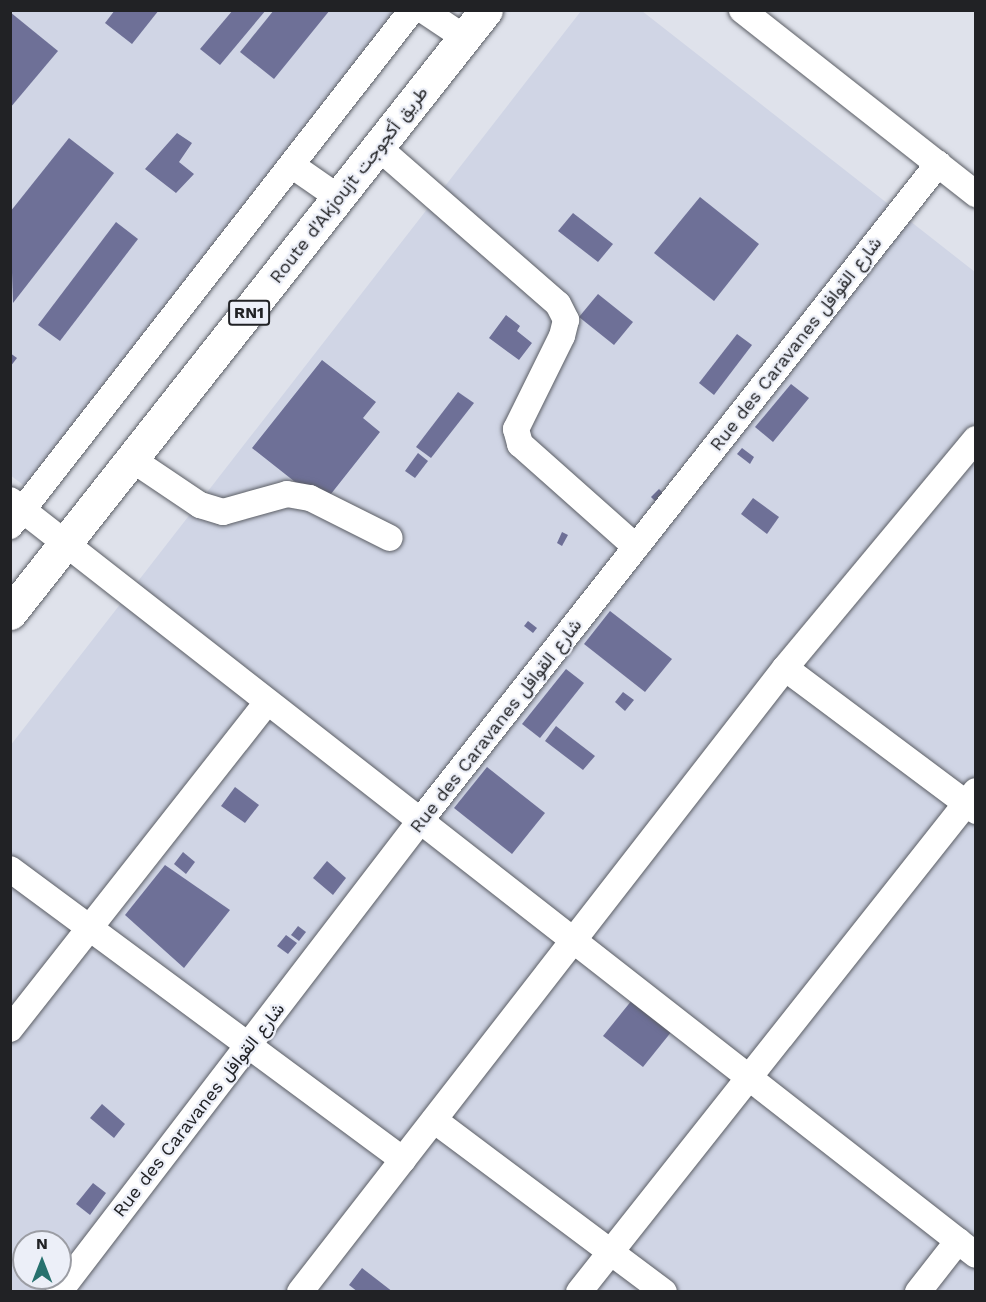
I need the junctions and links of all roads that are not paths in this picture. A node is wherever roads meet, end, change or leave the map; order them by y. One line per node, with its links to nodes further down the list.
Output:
1 (412, 10): 8 (street)
2 (423, 10): 5 (street)
3 (486, 10): 5 (highway, Route d'Akjoujt طريق أكجوجت / RN1)
4 (742, 10): 7 (street)
5 (465, 38): 6 (highway, Route d'Akjoujt طريق أكجوجت / RN1)
6 (379, 148): 10 (highway, Route d'Akjoujt طريق أكجوجت / RN1); 16 (street)
7 (938, 164): 9 (street); 16 (street, Rue des Caravanes شارع القوافل)
8 (293, 166): 10 (street); 13 (street)
9 (975, 194)
10 (339, 198): 12 (highway, Route d'Akjoujt طريق أكجوجت / RN1)
11 (975, 439): 18 (street)
12 (133, 460): 14 (street); 15 (highway, Route d'Akjoujt طريق أكجوجت / RN1)
13 (15, 512): 15 (street)
14 (390, 538)
15 (66, 545): 17 (highway, Route d'Akjoujt طريق أكجوجت / RN1); 19 (street)
16 (636, 547): 21 (street, Rue des Caravanes شارع القوافل)
17 (10, 614)
18 (785, 668): 20 (street); 24 (street)
19 (267, 702): 21 (street); 23 (street)
20 (972, 802): 27 (street)
21 (420, 821): 24 (street); 26 (street, Rue des Caravanes شارع القوافل)
22 (10, 869): 23 (street)
23 (90, 928): 25 (street); 26 (street)
24 (573, 941): 27 (street); 28 (street)
25 (10, 1029)
26 (249, 1046): 29 (street); 32 (street, Rue des Caravanes شارع القوافل)
27 (749, 1078): 30 (street); 31 (street)
28 (434, 1119): 29 (street); 31 (street)
29 (403, 1160): 33 (street)
30 (967, 1248): 36 (street)
31 (611, 1252): 34 (street); 35 (street)
32 (59, 1292)
33 (300, 1292)
34 (579, 1292)
35 (664, 1292)
36 (918, 1292)

